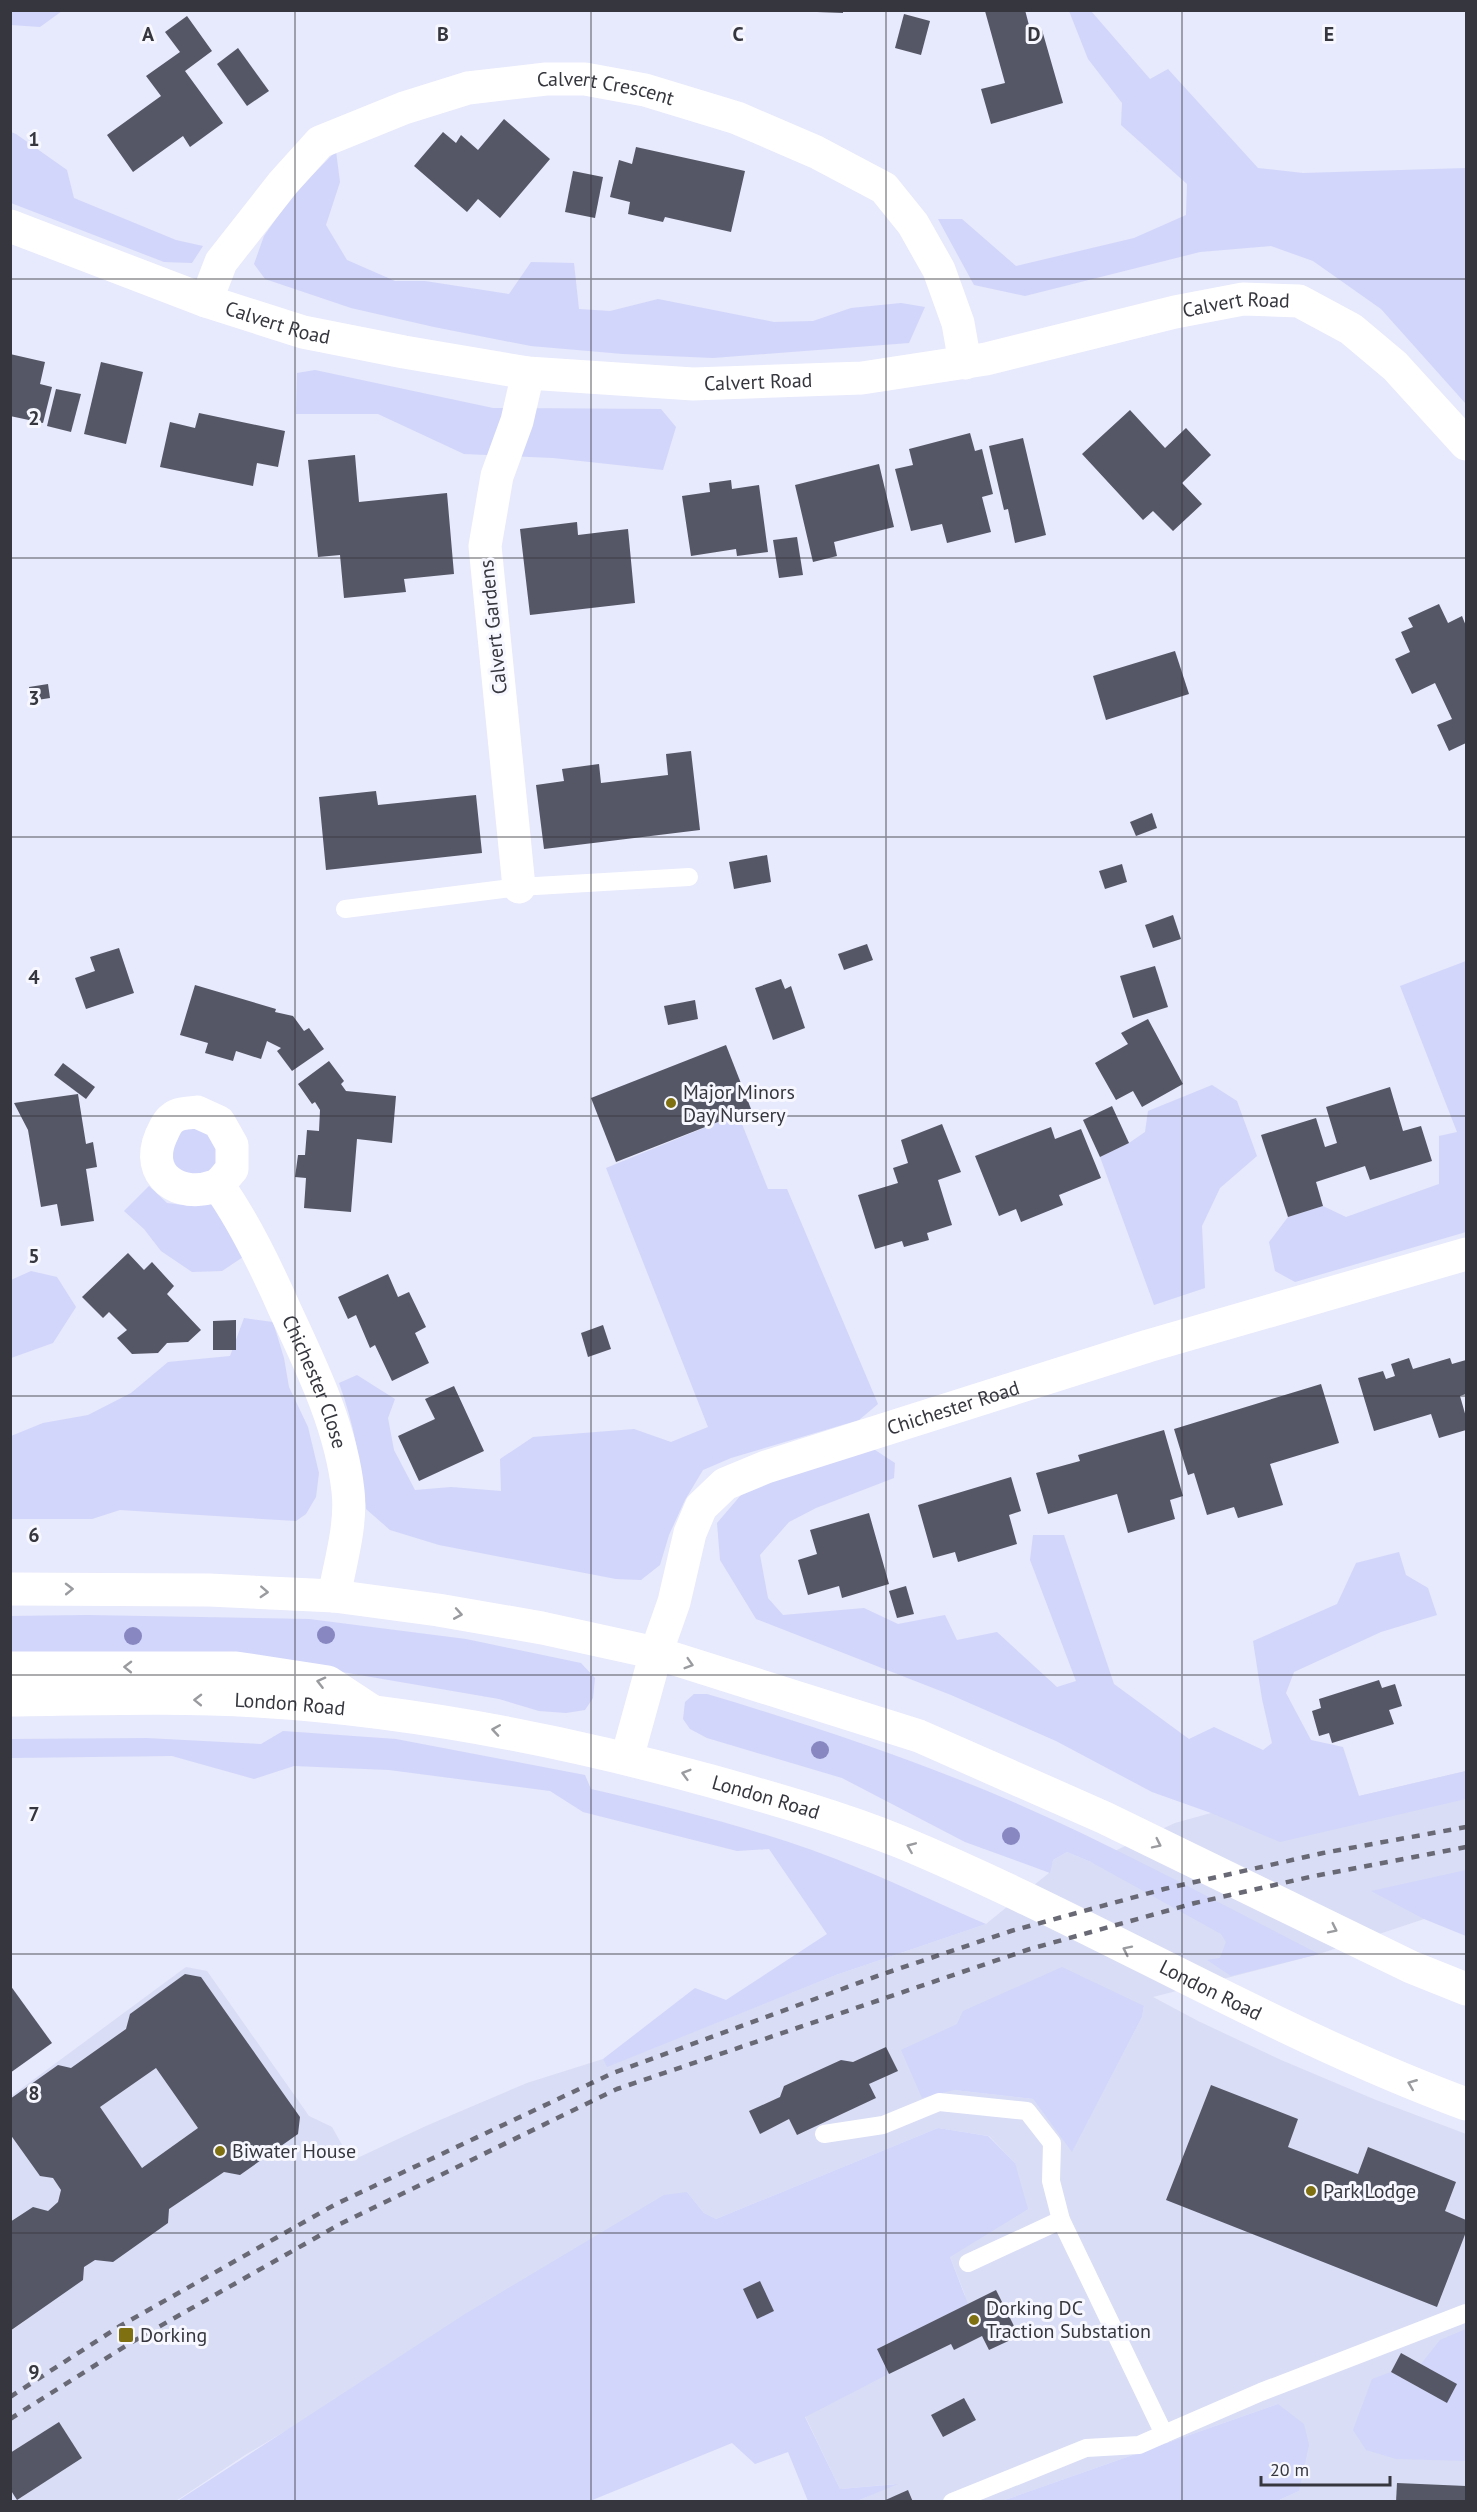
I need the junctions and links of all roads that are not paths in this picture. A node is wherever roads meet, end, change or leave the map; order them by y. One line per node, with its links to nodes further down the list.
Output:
1 (10, 226): 2 (main road, Calvert Road)
2 (206, 301): 3 (main road, Calvert Crescent); 4 (main road, Calvert Road)
3 (965, 363): 4 (main road, Calvert Road); 5 (main road, Calvert Road)
4 (528, 373): 7 (main road, Calvert Gardens)
5 (1467, 444)
6 (689, 877): 7 (lane)
7 (519, 887): 8 (lane)
8 (345, 909)
9 (218, 1185): 12 (main road, Chichester Close)
10 (1467, 1254): 13 (main road, Chichester Road)
11 (10, 1589): 12 (main road, one-way to 12)
12 (334, 1596): 13 (main road, one-way to 13)
13 (656, 1653): 17 (main road, Chichester Road); 18 (main road, one-way to 18)
14 (10, 1668): 16 (main road, one-way to 14)
15 (10, 1700): 16 (main road, London Road, one-way to 15)
16 (372, 1711): 17 (main road, London Road, one-way to 16)
17 (627, 1758): 19 (main road, London Road, one-way to 17)
18 (1467, 1989)
19 (1467, 2104)
20 (824, 2134): 21 (lane)
21 (1061, 2220): 22 (lane); 24 (lane)
22 (968, 2263)
23 (1467, 2313): 24 (lane)
24 (1164, 2434): 25 (lane)
25 (952, 2502)

